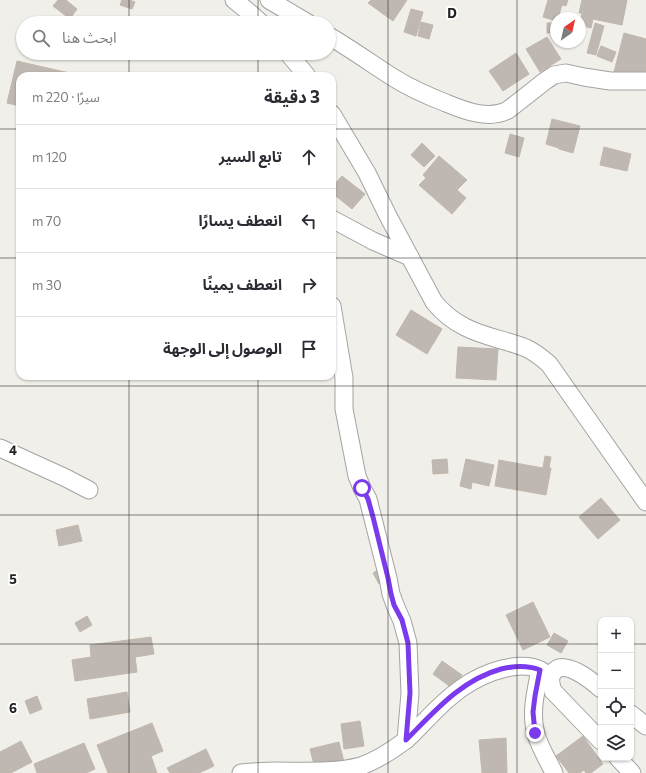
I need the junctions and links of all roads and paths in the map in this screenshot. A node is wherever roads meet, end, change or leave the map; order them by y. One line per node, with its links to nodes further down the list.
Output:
1 (234, 0): 3 (street)
2 (269, 0): 4 (street)
3 (253, 16)
4 (296, 16)
5 (336, 41): 8 (street)
6 (294, 60): 7 (street)
7 (304, 72)
8 (646, 81)
9 (336, 121): 11 (street)
10 (336, 221): 11 (street)
11 (410, 257): 15 (street)
12 (336, 330): 21 (street)
13 (0, 448): 14 (street)
14 (89, 490)
15 (646, 502)
16 (545, 673): 17 (street); 20 (street); 21 (street); 24 (street)
17 (598, 686)
18 (634, 716): 19 (street)
19 (646, 726)
20 (598, 738)
21 (406, 740): 23 (street)
22 (621, 761): 25 (street)
23 (241, 773)
24 (554, 773)
25 (632, 773)

